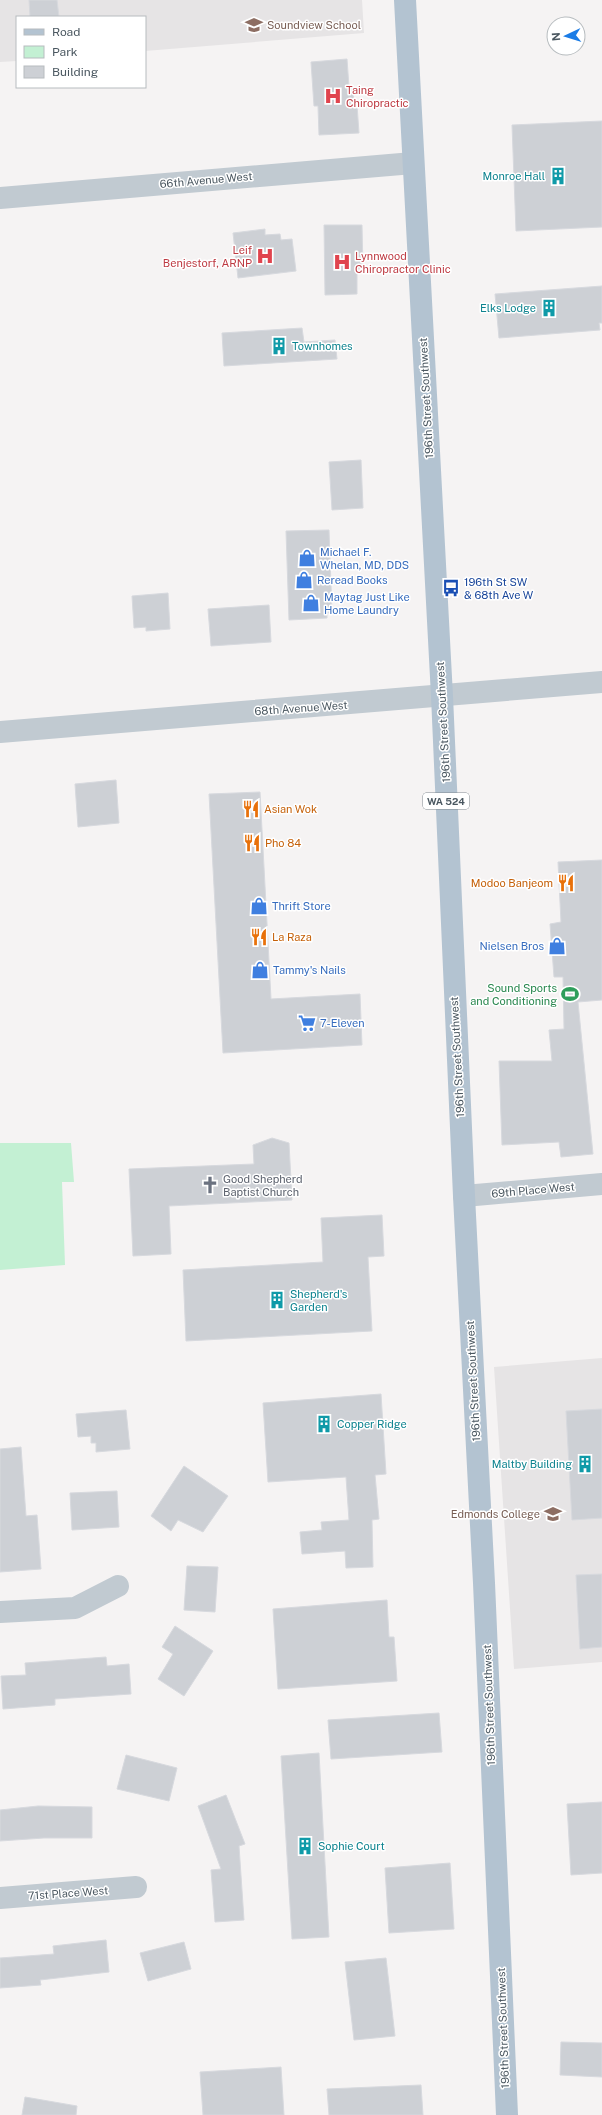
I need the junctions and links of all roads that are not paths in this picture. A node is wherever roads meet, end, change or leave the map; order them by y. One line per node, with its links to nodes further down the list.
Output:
1 (404, 0): 2 (main road, 196th Street Southwest / WA 524)
2 (413, 163): 3 (street, 66th Avenue West); 5 (main road, 196th Street Southwest / WA 524)
3 (0, 198)
4 (602, 682): 5 (street, 68th Avenue West)
5 (442, 696): 6 (street, 68th Avenue West); 8 (main road, 196th Street Southwest / WA 524)
6 (0, 732)
7 (602, 1184): 8 (street, 69th Place West)
8 (464, 1196): 13 (main road, 196th Street Southwest / WA 524)
9 (118, 1586): 10 (street)
10 (0, 1612)
11 (136, 1887): 12 (street, 71st Place West)
12 (0, 1898)
13 (506, 2115)

